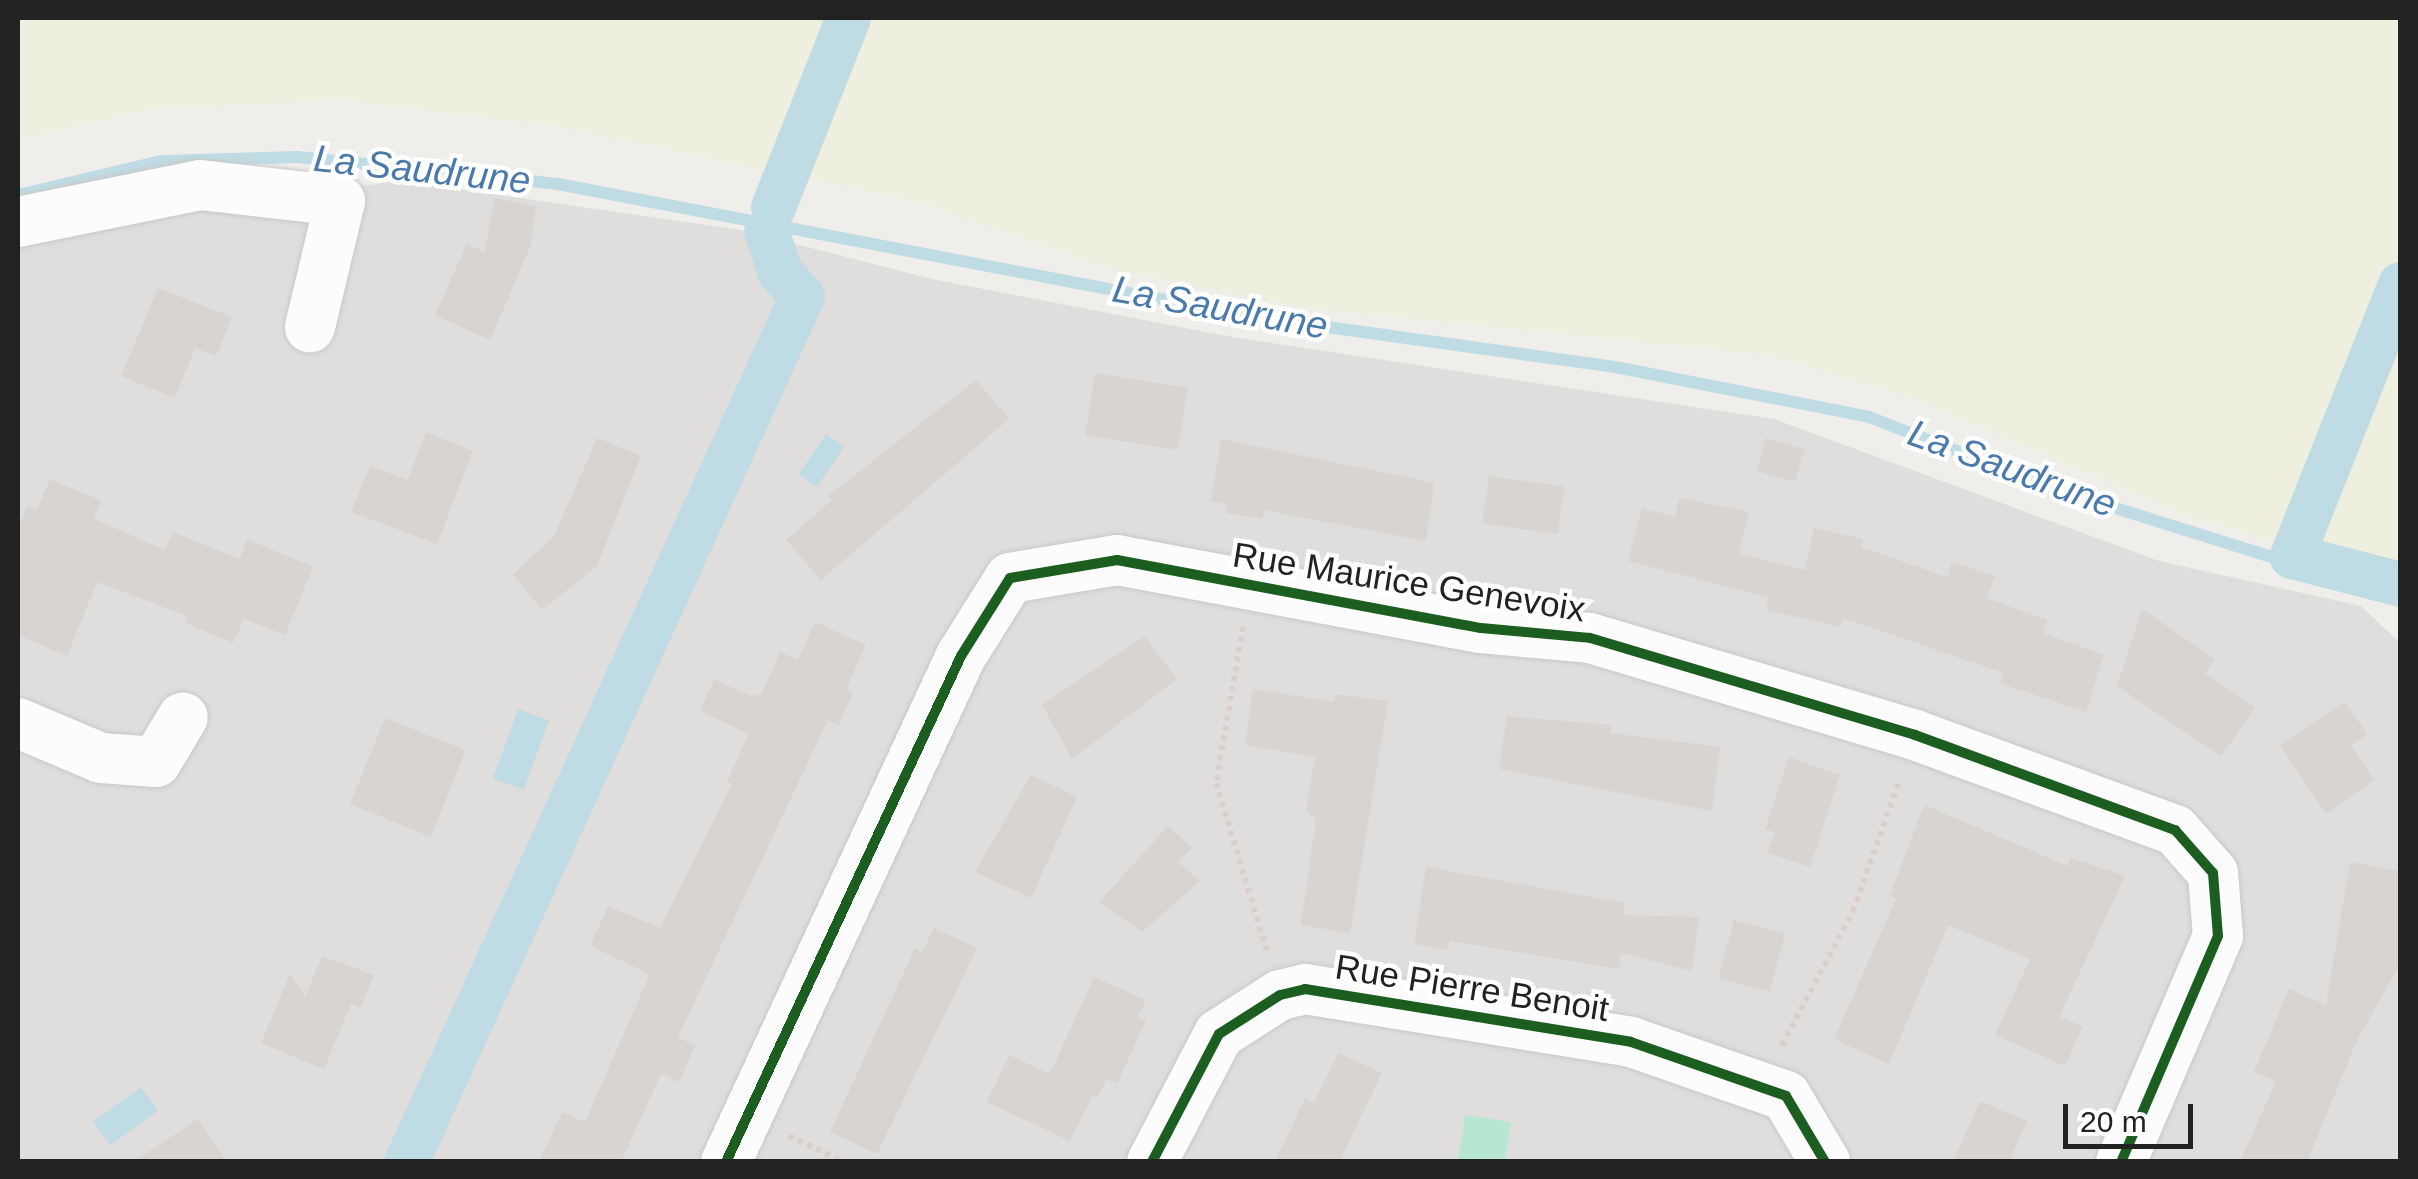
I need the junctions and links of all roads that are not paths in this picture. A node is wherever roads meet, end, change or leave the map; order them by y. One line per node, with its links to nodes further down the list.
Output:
1 (18, 222): 2 (street)
2 (310, 326)
3 (183, 717): 4 (street)
4 (18, 723)
5 (726, 1162): 8 (street, Rue Maurice Genevoix)
6 (1152, 1162): 7 (street, Rue Pierre Benoit)
7 (1825, 1162)
8 (2121, 1162)

